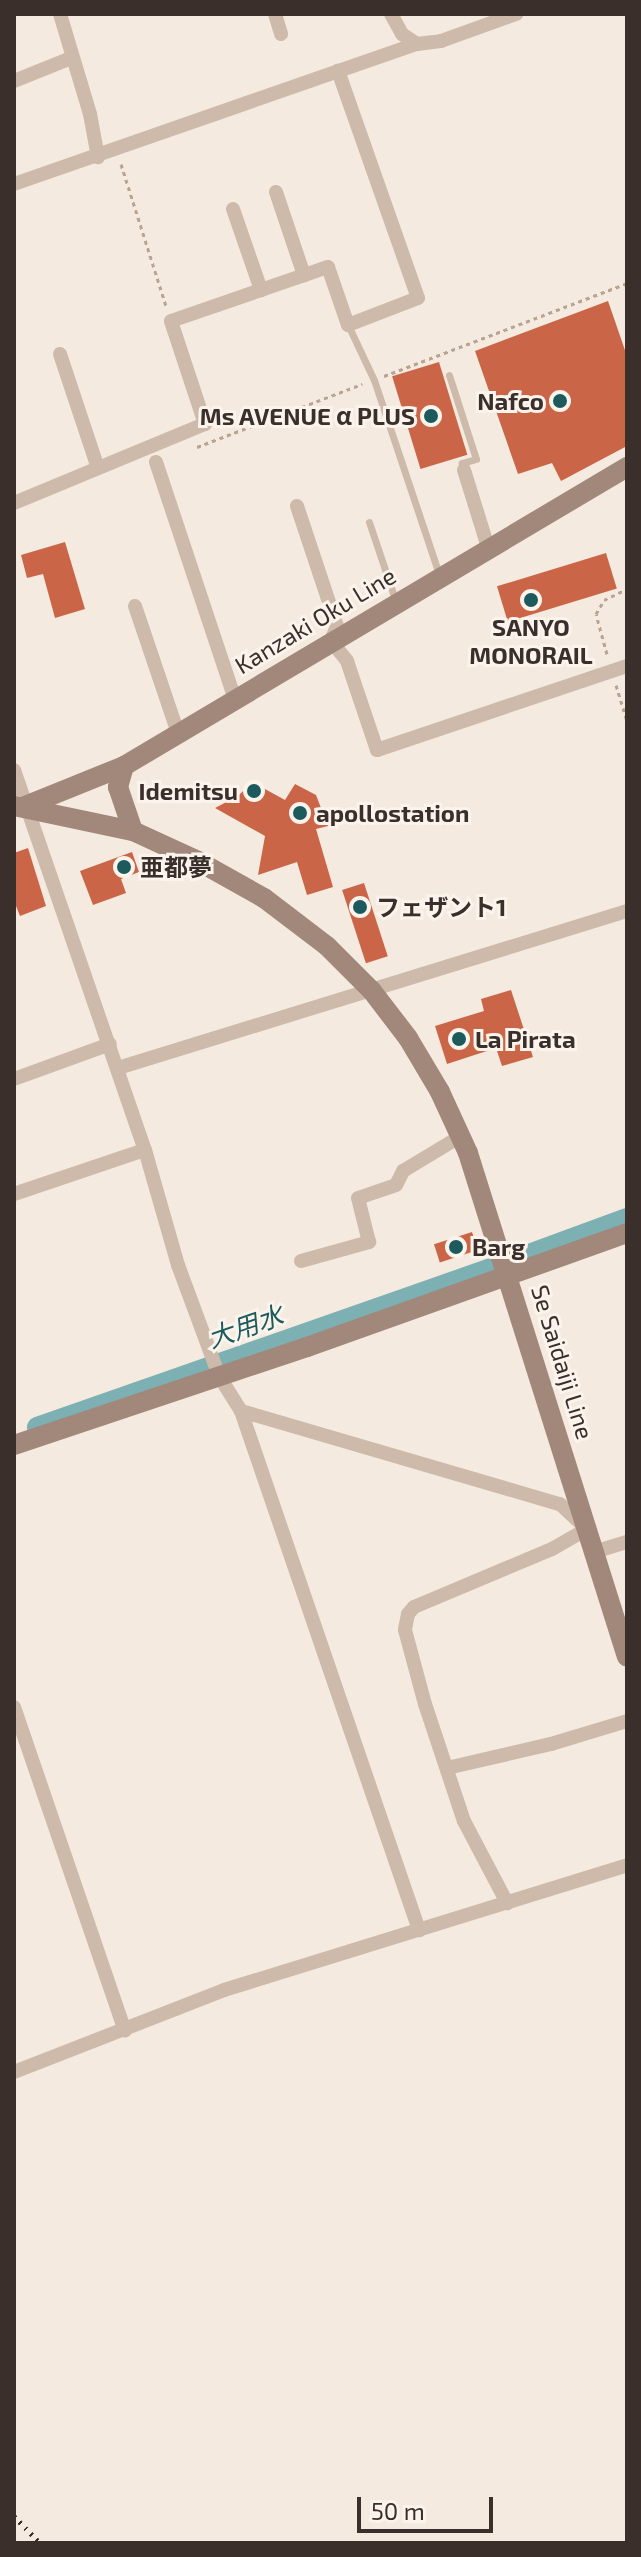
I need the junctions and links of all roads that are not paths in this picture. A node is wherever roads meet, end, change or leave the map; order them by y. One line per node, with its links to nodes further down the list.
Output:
1 (60, 14): 7 (street)
2 (275, 14): 5 (street)
3 (391, 14): 6 (street)
4 (516, 14): 6 (street)
5 (281, 34)
6 (417, 44): 8 (street)
7 (71, 58): 9 (street); 10 (street)
8 (338, 71): 10 (street); 16 (street)
9 (14, 81)
10 (98, 157): 11 (street)
11 (14, 184)
12 (276, 192): 14 (street)
13 (233, 209): 15 (street)
14 (304, 275): 15 (street); 16 (street)
15 (261, 290): 21 (street)
16 (348, 325): 27 (lane)
17 (60, 354): 21 (street)
18 (449, 375): 22 (lane)
19 (156, 462): 32 (street)
20 (627, 467): 26 (main road, Kanzaki Oku Line)
21 (98, 468): 23 (street)
22 (464, 470): 26 (street)
23 (14, 503)
24 (297, 506): 30 (street)
25 (369, 522): 28 (lane)
26 (488, 547): 27 (main road, Kanzaki Oku Line)
27 (440, 576): 28 (main road, Kanzaki Oku Line)
28 (396, 602): 30 (main road, Kanzaki Oku Line)
29 (135, 606): 33 (street)
30 (331, 641): 31 (street); 32 (main road, Kanzaki Oku Line)
31 (620, 668)
32 (235, 699): 33 (main road, Kanzaki Oku Line)
33 (178, 733): 34 (main road, Kanzaki Oku Line)
34 (124, 766): 36 (main road, Kanzaki Oku Line); 39 (main road)
35 (14, 770): 37 (street)
36 (75, 788): 37 (main road, Kanzaki Oku Line); 38 (main road)
37 (20, 806): 38 (main road, Se Saidaiji Line); 42 (street)
38 (85, 820): 39 (main road, Se Saidaiji Line)
39 (133, 831): 41 (main road, Se Saidaiji Line)
40 (627, 911): 41 (street)
41 (372, 991): 43 (street); 45 (main road, Se Saidaiji Line)
42 (110, 1044): 43 (street); 44 (street)
43 (118, 1068): 46 (street)
44 (14, 1079)
45 (461, 1136): 49 (street); 50 (main road, Se Saidaiji Line)
46 (145, 1150): 47 (street); 51 (street)
47 (14, 1194)
48 (627, 1233): 50 (main road)
49 (301, 1261)
50 (509, 1276): 51 (main road); 54 (main road, Se Saidaiji Line)
51 (219, 1376): 52 (street); 53 (main road)
52 (241, 1411): 54 (street); 63 (street)
53 (14, 1445)
54 (587, 1529): 56 (main road, Se Saidaiji Line); 60 (street)
55 (627, 1542): 56 (street)
56 (594, 1552): 57 (main road, Se Saidaiji Line)
57 (627, 1657)
58 (14, 1707): 64 (street)
59 (627, 1721): 60 (street)
60 (447, 1768): 62 (street)
61 (627, 1865): 62 (street)
62 (507, 1903): 63 (street)
63 (419, 1930): 64 (street)
64 (125, 2031): 65 (street)
65 (14, 2072)

